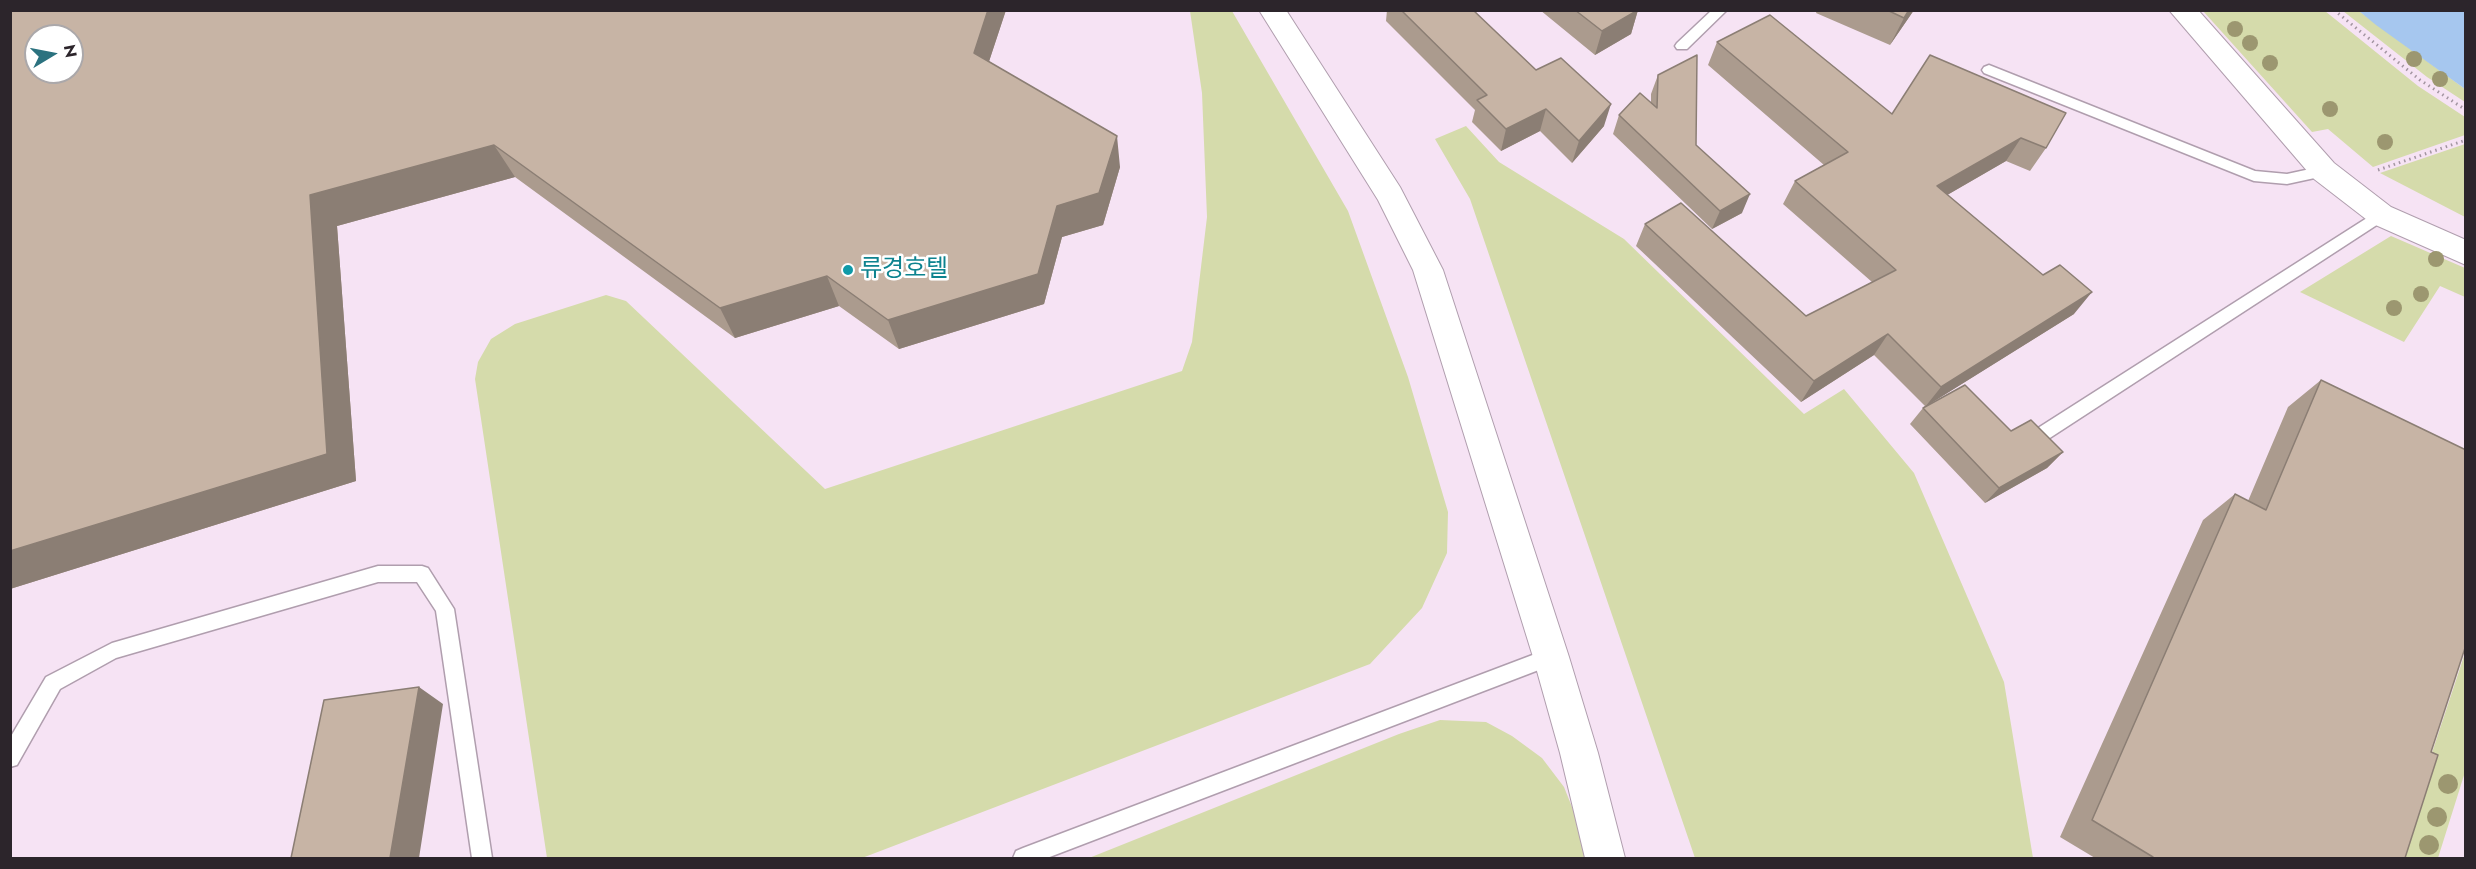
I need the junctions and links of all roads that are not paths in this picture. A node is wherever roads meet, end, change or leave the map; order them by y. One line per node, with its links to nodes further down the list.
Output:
1 (1272, 10): 10 (street)
2 (1721, 10): 4 (lane)
3 (2182, 10): 6 (street)
4 (1682, 46)
5 (1989, 70): 6 (lane)
6 (2324, 171): 7 (street)
7 (2381, 214): 8 (street); 9 (lane)
8 (2466, 253)
9 (2033, 440)
10 (1551, 657): 13 (lane); 14 (street)
11 (10, 758): 12 (lane)
12 (482, 858)
13 (1023, 858)
14 (1605, 858)

